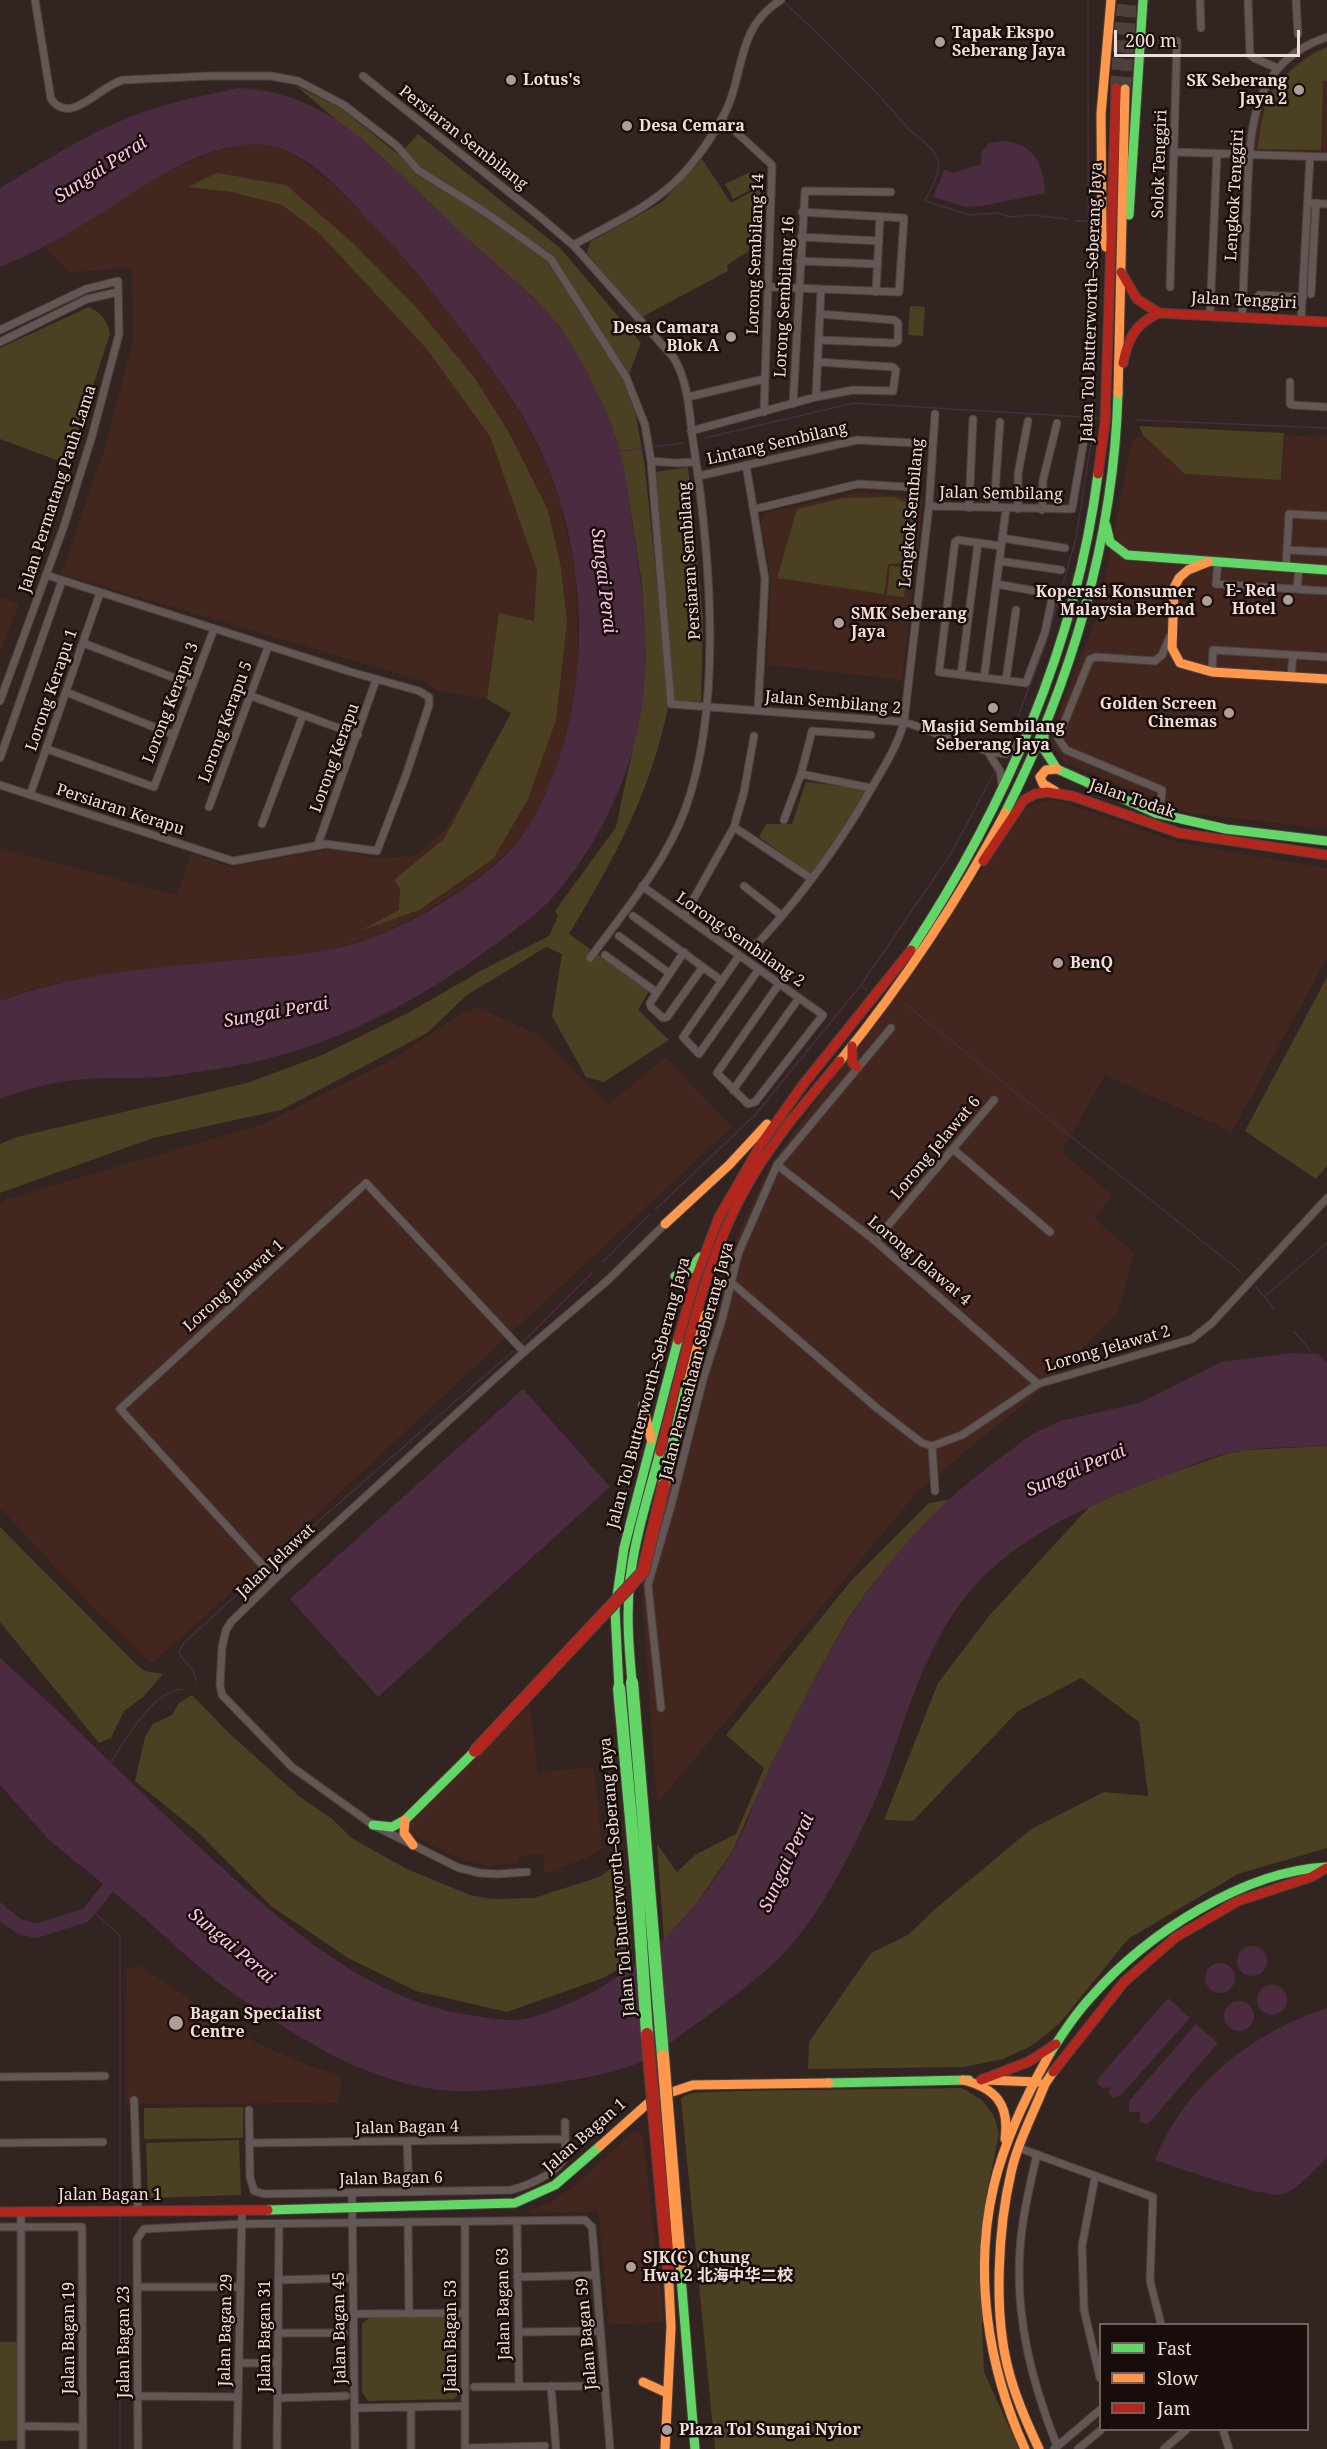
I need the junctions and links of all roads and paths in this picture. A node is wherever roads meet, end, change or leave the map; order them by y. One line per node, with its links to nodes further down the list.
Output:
1 (35, 0): 69 (street)
2 (1101, 0): 11 (main road)
3 (1111, 0): 11 (main road)
4 (1143, 0): 33 (main road)
5 (1200, 0): 9 (street)
6 (1248, 0): 14 (street)
7 (1296, 0): 10 (street)
8 (778, 1): 17 (street)
9 (1202, 28)
10 (1298, 34)
11 (1108, 35): 33 (main road)
12 (1327, 37): 14 (street, Lengkok Tenggiri)
13 (1177, 41): 18 (street, Solok Tenggiri)
14 (1277, 68): 20 (street, Lengkok Tenggiri)
15 (363, 76): 30 (street, Persiaran Sembilang)
16 (1120, 88): 33 (main road, Jalan Tol Butterworth–Seberang Jaya)
17 (722, 119): 30 (street); 34 (street, Lorong Sembilang 14)
18 (1174, 152): 19 (street); 35 (street, Solok Tenggiri)
19 (1217, 154): 20 (street); 45 (street)
20 (1249, 154): 21 (street); 46 (street, Lengkok Tenggiri)
21 (1310, 157): 22 (street); 24 (street)
22 (1327, 157)
23 (891, 192): 26 (street, Lorong Sembilang 16)
24 (1312, 203): 25 (street); 40 (street); 42 (street)
25 (1327, 204)
26 (802, 212): 27 (street); 28 (street, Lorong Sembilang 16)
27 (880, 216): 29 (street); 39 (street)
28 (801, 237): 29 (street); 31 (street, Lorong Sembilang 16)
29 (879, 241): 32 (street)
30 (573, 245): 57 (street, Persiaran Sembilang)
31 (800, 261): 32 (street); 36 (street, Lorong Sembilang 16)
32 (878, 264): 39 (street)
33 (1116, 264): 43 (main road); 53 (main road, Jalan Tol Butterworth–Seberang Jaya); 123 (main road, Jalan Tol Butterworth–Seberang Jaya)
34 (769, 287): 36 (street); 54 (street, Lorong Sembilang 14)
35 (1170, 287)
36 (799, 288): 37 (street); 58 (street, Lorong Sembilang 16)
37 (821, 289): 39 (street); 44 (street)
38 (118, 292): 49 (street, Jalan Permatang Pauh Lama); 51 (street); 94 (street, Jalan Permatang Pauh Lama)
39 (876, 292)
40 (1311, 294)
41 (1259, 295): 42 (street)
42 (1304, 297): 47 (street)
43 (1159, 312): 45 (main road, Jalan Tenggiri); 53 (main road)
44 (820, 314): 50 (street); 50 (street)
45 (1210, 315): 46 (main road, Jalan Tenggiri)
46 (1242, 317): 47 (main road, Jalan Tenggiri)
47 (1301, 320): 48 (main road, Jalan Tenggiri)
48 (1327, 322)
49 (0, 330)
50 (819, 340): 52 (street)
51 (0, 342)
52 (818, 362): 56 (street); 56 (street)
53 (1119, 377): 82 (main road, Jalan Tol Butterworth–Seberang Jaya)
54 (764, 379): 57 (street); 60 (street, Lorong Sembilang 14)
55 (1290, 382): 59 (street)
56 (816, 396): 58 (street)
57 (688, 397): 67 (street, Persiaran Sembilang)
58 (793, 404): 60 (street)
59 (1327, 407)
60 (764, 412): 67 (street)
61 (935, 414): 68 (street, Lengkok Sembilang)
62 (974, 419): 75 (street)
63 (1028, 421): 79 (street)
64 (1000, 422): 76 (street)
65 (1056, 423): 80 (street)
66 (1086, 428): 80 (street, Jalan Sembilang)
67 (691, 431): 70 (street, Persiaran Sembilang)
68 (933, 444): 71 (street, Lintang Sembilang); 74 (street, Lengkok Sembilang)
69 (651, 461): 70 (street); 118 (street, Jalan Sembilang 2)
70 (696, 462): 72 (street, Persiaran Sembilang)
71 (746, 465): 72 (street, Lintang Sembilang); 77 (street)
72 (699, 476): 118 (street, Persiaran Sembilang)
73 (909, 487): 77 (street)
74 (929, 506): 75 (street, Jalan Sembilang); 121 (street, Lengkok Sembilang)
75 (969, 508): 76 (street, Jalan Sembilang)
76 (994, 508): 78 (street, Jalan Sembilang)
77 (755, 509): 119 (street)
78 (1006, 509): 79 (street, Jalan Sembilang); 83 (street)
79 (1018, 509): 80 (street, Jalan Sembilang)
80 (1042, 510)
81 (1327, 516): 86 (street)
82 (1105, 517): 89 (main road); 122 (main road, Jalan Tol Butterworth–Seberang Jaya)
83 (1002, 542): 84 (street); 85 (street); 88 (street)
84 (978, 543): 108 (street); 108 (street)
85 (1065, 548)
86 (1287, 550): 87 (street); 90 (street)
87 (1327, 552)
88 (999, 561): 92 (street); 96 (street)
89 (1213, 562): 90 (main road); 97 (street); 102 (main road)
90 (1286, 567): 91 (main road)
91 (1299, 567): 93 (main road); 97 (street)
92 (1061, 570)
93 (1327, 570)
94 (46, 575): 95 (street); 117 (street, Jalan Permatang Pauh Lama)
95 (62, 581): 99 (street); 130 (street)
96 (996, 584): 110 (street); 113 (street)
97 (1298, 589): 98 (street)
98 (1327, 591)
99 (100, 593): 101 (street); 103 (street, Lorong Kerapu 1)
100 (1016, 610): 113 (street)
101 (214, 629): 104 (street); 114 (street, Lorong Kerapu 3)
102 (1171, 636): 107 (main road); 138 (street)
103 (83, 643): 114 (street); 115 (street, Lorong Kerapu 1)
104 (268, 647): 112 (street); 116 (street, Lorong Kerapu 5)
105 (1293, 655): 106 (street); 107 (street); 109 (street)
106 (1327, 657)
107 (1212, 672): 109 (main road)
108 (961, 675): 110 (street)
109 (1292, 677): 111 (main road)
110 (984, 678): 113 (street)
111 (1327, 679)
112 (376, 680): 125 (street, Lorong Kerapu); 146 (street)
113 (1006, 680)
114 (193, 685): 124 (street, Lorong Kerapu 3)
115 (66, 692): 124 (street); 128 (street, Lorong Kerapu 1)
116 (250, 696): 120 (street); 139 (street, Lorong Kerapu 5)
117 (0, 701)
118 (706, 705): 119 (street, Jalan Sembilang 2); 150 (street, Persiaran Sembilang)
119 (758, 710): 121 (street, Jalan Sembilang 2)
120 (303, 715): 125 (street); 141 (street)
121 (904, 722): 129 (street, Jalan Sembilang 2); 135 (street, Lengkok Sembilang)
122 (1045, 723): 131 (main road); 149 (main road, Jalan Tol Butterworth–Seberang Jaya)
123 (1031, 726): 129 (street); 134 (main road, Jalan Tol Butterworth–Seberang Jaya)
124 (174, 735): 128 (street, Lorong Kerapu 3)
125 (358, 735): 146 (street, Lorong Kerapu)
126 (871, 735): 132 (street)
127 (754, 736): 142 (street)
128 (47, 749): 137 (street, Lorong Kerapu 1)
129 (988, 752): 134 (street)
130 (0, 758)
131 (1057, 769): 136 (main road); 138 (main road, Jalan Todak)
132 (801, 774): 135 (street); 140 (street)
133 (0, 785): 137 (street, Persiaran Kerapu)
134 (1002, 786): 171 (main road, Jalan Tol Butterworth–Seberang Jaya)
135 (871, 788): 148 (street, Lengkok Sembilang)
136 (1055, 792): 144 (main road, Jalan Todak); 149 (main road)
137 (30, 795): 146 (street, Persiaran Kerapu)
138 (1131, 803): 143 (main road, Jalan Todak)
139 (209, 807)
140 (784, 820)
141 (262, 824)
142 (734, 827): 148 (street); 153 (street)
143 (1301, 838): 144 (main road); 145 (main road, Jalan Todak)
144 (1239, 840): 147 (main road, Jalan Todak)
145 (1327, 842)
146 (318, 844)
147 (1327, 855)
148 (812, 879): 154 (street, Lengkok Sembilang)
149 (969, 879): 169 (main road, Jalan Tol Butterworth–Seberang Jaya)
150 (642, 886): 153 (street, Lorong Sembilang 2); 160 (street, Persiaran Sembilang)
151 (744, 886): 154 (street)
152 (633, 916): 157 (street)
153 (684, 916): 159 (street, Lorong Sembilang 2)
154 (782, 916): 155 (street, Lengkok Sembilang)
155 (722, 927)
156 (619, 936): 163 (street)
157 (684, 952): 161 (street); 163 (street)
158 (605, 955): 166 (street)
159 (740, 956): 162 (street, Lorong Sembilang 2); 164 (street)
160 (590, 958)
161 (703, 967): 164 (street); 166 (street)
162 (759, 969): 164 (street); 165 (street, Lorong Sembilang 2)
163 (669, 973): 166 (street)
164 (722, 981)
165 (779, 984): 167 (street, Lorong Sembilang 2); 172 (street)
166 (656, 992)
167 (799, 998): 172 (street); 172 (street, Lorong Sembilang 2)
168 (891, 1028): 170 (street, Jalan Perusahaan Seberang Jaya)
169 (852, 1046): 170 (main road); 180 (main road, Jalan Tol Butterworth–Seberang Jaya)
170 (857, 1067): 175 (street, Jalan Perusahaan Seberang Jaya)
171 (802, 1086): 177 (main road); 180 (main road, Jalan Tol Butterworth–Seberang Jaya)
172 (733, 1090)
173 (994, 1100): 174 (street, Lorong Jelawat 6)
174 (953, 1149): 178 (street); 179 (street, Lorong Jelawat 6)
175 (777, 1165): 179 (street, Lorong Jelawat 4); 182 (street, Jalan Perusahaan Seberang Jaya)
176 (1327, 1198): 184 (street, Lorong Jelawat 2)
177 (665, 1224): 183 (street, Jalan Jelawat)
178 (1050, 1232)
179 (875, 1241): 184 (street, Lorong Jelawat 4)
180 (713, 1245): 181 (main road); 186 (main road, Jalan Tol Butterworth–Seberang Jaya); 191 (main road, bridge); 230 (main road, Jalan Tol Butterworth–Seberang Jaya, bridge)
181 (675, 1276)
182 (732, 1283): 187 (street); 190 (street, Jalan Perusahaan Seberang Jaya)
183 (524, 1352): 189 (street, Jalan Jelawat); 189 (street, Lorong Jelawat 1)
184 (1038, 1384): 187 (street, Lorong Jelawat 2)
185 (643, 1405): 186 (main road)
186 (651, 1440): 230 (main road, Jalan Tol Butterworth–Seberang Jaya, bridge)
187 (932, 1446): 188 (street)
188 (935, 1491)
189 (275, 1579): 192 (street, Jalan Jelawat)
190 (660, 1708)
191 (405, 1820): 192 (main road); 193 (main road)
192 (373, 1826): 193 (street, Jalan Jelawat)
193 (413, 1845): 194 (street, Jalan Jelawat)
194 (527, 1872)
195 (1058, 2043): 199 (main road); 200 (main road); 200 (main road)
196 (105, 2076): 197 (street)
197 (0, 2078)
198 (963, 2080): 199 (main road, Jalan Bagan 1); 211 (main road); 215 (main road, Jalan Bagan 1)
199 (981, 2080): 200 (main road, Jalan Bagan 1)
200 (1040, 2083): 209 (main road); 211 (main road)
201 (134, 2100): 216 (street)
202 (249, 2110): 208 (street, Jalan Bagan 6)
203 (565, 2122): 204 (street, Jalan Bagan 6)
204 (565, 2139): 205 (street, Jalan Bagan 4); 213 (street, Jalan Bagan 6)
205 (407, 2141): 208 (street, Jalan Bagan 4); 213 (street)
206 (103, 2142): 207 (street)
207 (0, 2143)
208 (249, 2143): 214 (street, Jalan Bagan 6)
209 (1019, 2148): 210 (street); 285 (main road)
210 (1037, 2154): 212 (street); 272 (street)
211 (1002, 2158): 284 (main road)
212 (1095, 2177): 240 (street); 249 (street)
213 (409, 2191): 214 (street, Jalan Bagan 6)
214 (352, 2193): 215 (street, Jalan Bagan 45)
215 (352, 2207): 217 (main road, Jalan Bagan 1); 223 (street, Jalan Bagan 45)
216 (134, 2211): 217 (main road, Jalan Bagan 1); 219 (main road, Jalan Bagan 1)
217 (242, 2211): 225 (street, Jalan Bagan 29)
218 (0, 2212): 219 (main road, Jalan Bagan 1)
219 (21, 2212): 228 (street)
220 (585, 2220): 222 (street, Jalan Bagan 1); 231 (street, Jalan Bagan 59)
221 (465, 2222): 222 (street, Jalan Bagan 1); 224 (street, Jalan Bagan 1); 238 (street, Jalan Bagan 53)
222 (517, 2222): 232 (street, Jalan Bagan 63)
223 (352, 2223): 224 (street, Jalan Bagan 1); 226 (street, Jalan Bagan 1); 233 (street, Jalan Bagan 45)
224 (408, 2223): 237 (street)
225 (241, 2224): 226 (street, Jalan Bagan 1); 229 (street, Jalan Bagan 1); 236 (street, Jalan Bagan 29)
226 (279, 2224): 234 (street, Jalan Bagan 31)
227 (0, 2227): 228 (street)
228 (21, 2227): 264 (street); 265 (street, Jalan Bagan 19)
229 (139, 2234): 235 (street, Jalan Bagan 23)
230 (674, 2265): 241 (main road, Jalan Tol Butterworth–Seberang Jaya); 283 (main road, Jalan Tol Butterworth–Seberang Jaya)
231 (596, 2275): 232 (street); 243 (street, Jalan Bagan 59)
232 (517, 2277): 244 (street, Jalan Bagan 63)
233 (353, 2278): 234 (street); 239 (street, Jalan Bagan 45)
234 (278, 2280): 245 (street, Jalan Bagan 31)
235 (138, 2287): 236 (street); 256 (street, Jalan Bagan 23)
236 (240, 2287): 247 (street, Jalan Bagan 29)
237 (409, 2313): 238 (street); 239 (street)
238 (465, 2313): 260 (street, Jalan Bagan 53)
239 (353, 2314): 262 (street, Jalan Bagan 45)
240 (1160, 2323)
241 (671, 2327): 242 (main road); 255 (main road, Jalan Tol Butterworth–Seberang Jaya)
242 (657, 2330)
243 (600, 2331): 244 (street); 252 (street, Jalan Bagan 59)
244 (518, 2332): 254 (street, Jalan Bagan 63)
245 (278, 2333): 246 (street); 248 (street, Jalan Bagan 31)
246 (344, 2333)
247 (239, 2363): 248 (street); 258 (street, Jalan Bagan 29)
248 (278, 2363): 259 (street, Jalan Bagan 31)
249 (1099, 2370)
250 (643, 2382): 255 (main road)
251 (551, 2386): 252 (street); 254 (street); 280 (street)
252 (604, 2386): 281 (street, Jalan Bagan 59)
253 (474, 2387): 254 (street)
254 (519, 2387)
255 (667, 2392): 282 (main road, Jalan Tol Butterworth–Seberang Jaya)
256 (138, 2396): 258 (street); 275 (street, Jalan Bagan 23)
257 (346, 2396): 259 (street)
258 (238, 2397): 276 (street, Jalan Bagan 29)
259 (278, 2398): 277 (street, Jalan Bagan 31)
260 (465, 2406): 261 (street); 271 (street, Jalan Bagan 53)
261 (411, 2407): 262 (street); 279 (street)
262 (355, 2408): 278 (street, Jalan Bagan 45)
263 (1099, 2412): 272 (street)
264 (21, 2426): 265 (street); 273 (street)
265 (83, 2427): 274 (street, Jalan Bagan 19)
266 (1100, 2431): 286 (street)
267 (1185, 2431): 270 (street)
268 (1223, 2431): 288 (street)
269 (545, 2446): 271 (street)
270 (1171, 2446): 287 (street)
271 (465, 2448)
272 (1055, 2448)
273 (21, 2449)
274 (83, 2449)
275 (138, 2449)
276 (237, 2449)
277 (277, 2449)
278 (355, 2449)
279 (411, 2449)
280 (556, 2449)
281 (610, 2449)
282 (665, 2449)
283 (695, 2449)
284 (1025, 2449)
285 (1039, 2449)
286 (1078, 2449)
287 (1164, 2449)
288 (1229, 2449)

